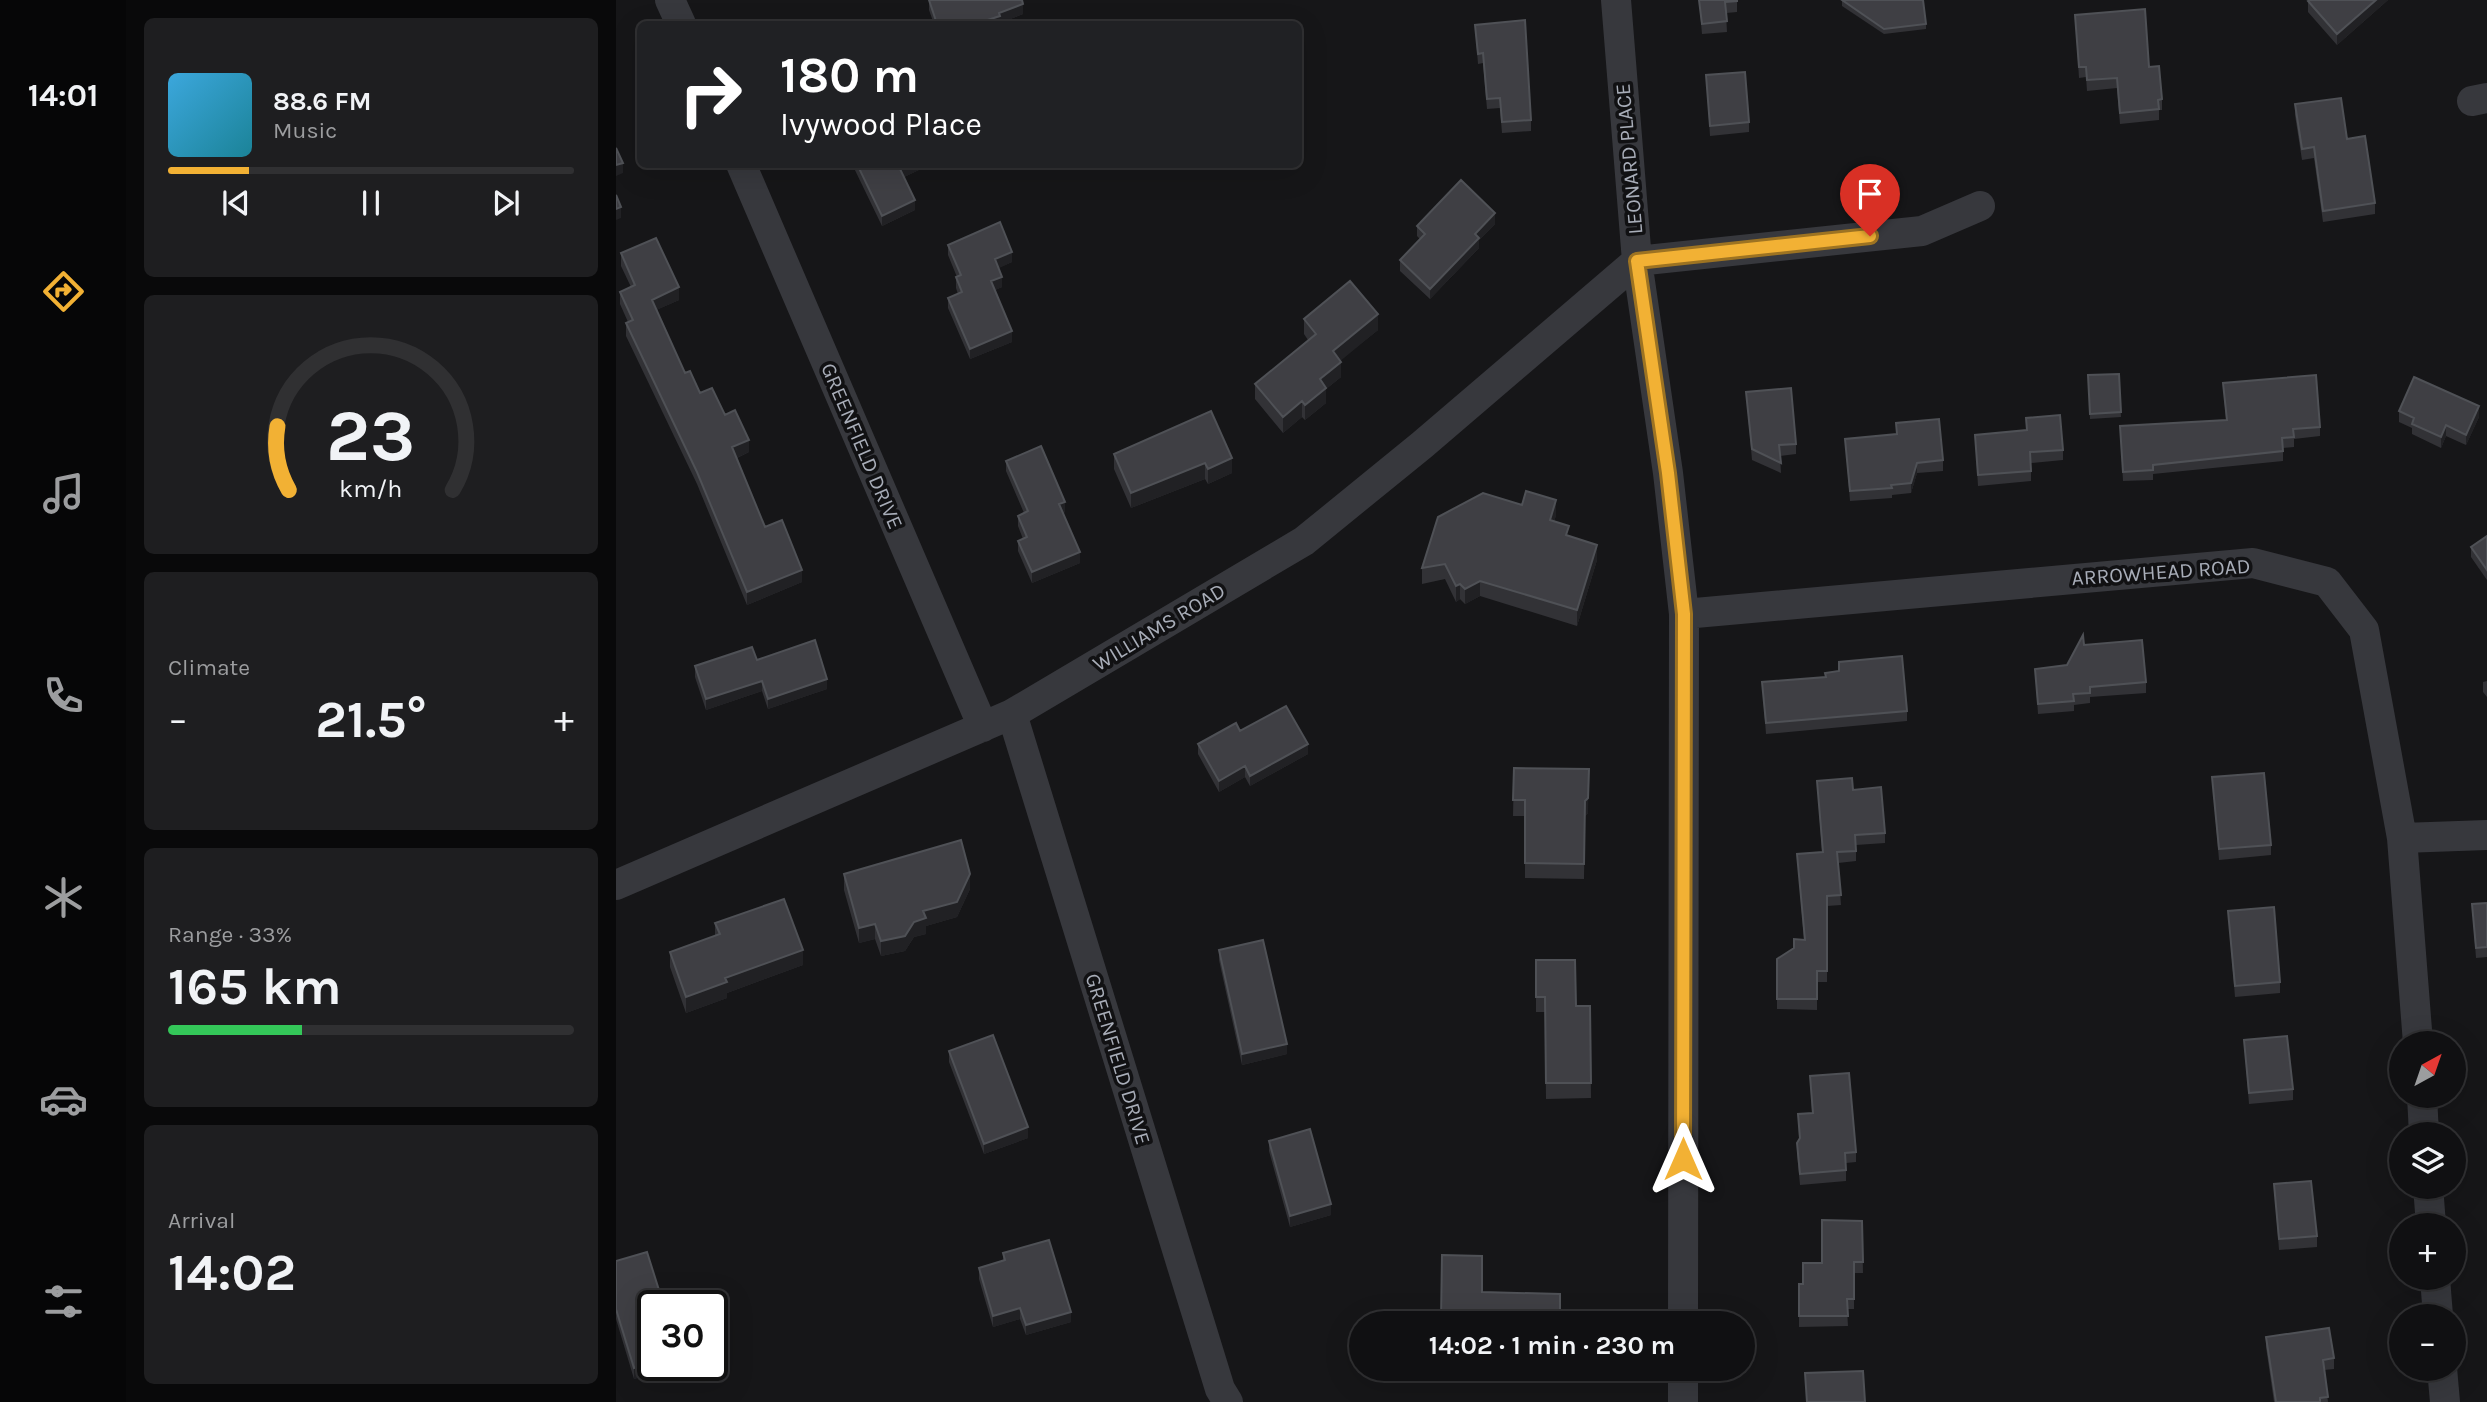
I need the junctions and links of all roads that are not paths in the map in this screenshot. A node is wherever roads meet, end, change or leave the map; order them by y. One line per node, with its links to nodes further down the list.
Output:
1 (670, 0): 3 (street)
2 (1616, 0): 6 (street, LEONARD PLACE)
3 (680, 21)
4 (743, 168): 9 (street, GREENFIELD DRIVE)
5 (1980, 206): 6 (street)
6 (1637, 261): 7 (street, LEONARD PLACE); 8 (street, WILLIAMS ROAD)
7 (1684, 614): 11 (street, ARROWHEAD ROAD); 14 (street, LEONARD PLACE)
8 (1012, 714): 9 (street, WILLIAMS ROAD); 17 (street, GREENFIELD DRIVE)
9 (983, 727): 12 (street, WILLIAMS ROAD)
10 (2487, 835): 11 (street)
11 (2402, 838): 13 (street, ARROWHEAD ROAD)
12 (616, 885)
13 (2417, 1031)
14 (1683, 1311)
15 (1683, 1381): 18 (street)
16 (2443, 1381): 19 (street)
17 (1228, 1402)
18 (1683, 1402)
19 (2445, 1402)

